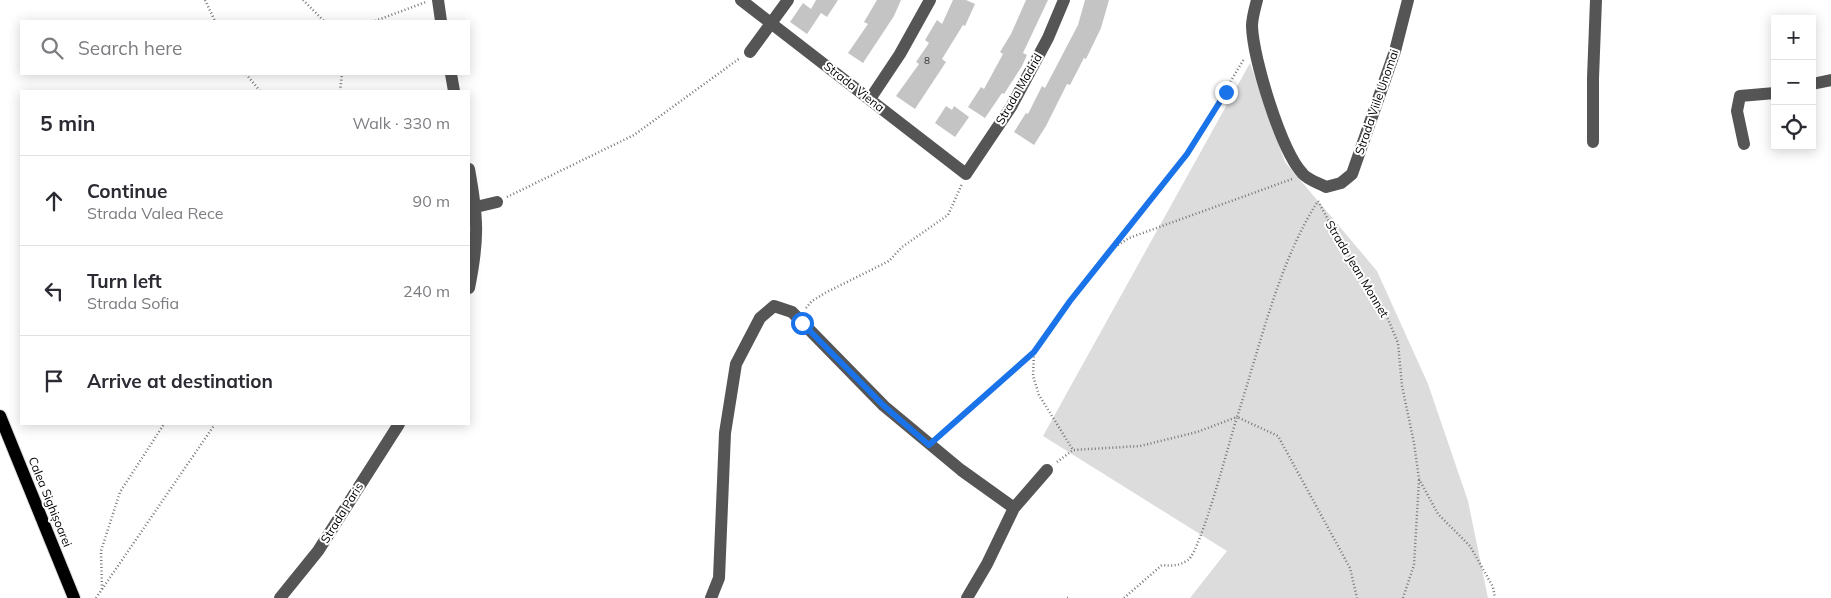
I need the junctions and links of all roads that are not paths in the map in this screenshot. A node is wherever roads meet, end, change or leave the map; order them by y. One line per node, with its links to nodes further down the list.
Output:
1 (438, 0): 9 (street)
2 (741, 0): 10 (street, Strada Viena)
3 (788, 0): 10 (street)
4 (930, 0): 17 (street)
5 (1064, 0): 21 (street, Strada Madrid)
6 (1256, 0): 7 (street, Strada Viile Unomai)
7 (1408, 0)
8 (1596, 0): 18 (street)
9 (441, 20)
10 (772, 24): 11 (street); 17 (street, Strada Viena)
11 (750, 52)
12 (451, 75): 15 (street)
13 (1831, 80): 14 (street)
14 (1816, 83)
15 (454, 90)
16 (1771, 93): 19 (street)
17 (870, 99): 21 (street, Strada Viena)
18 (1594, 142)
19 (1744, 144)
20 (470, 174): 23 (street)
21 (966, 174)
22 (497, 202): 23 (street)
23 (476, 207): 24 (street)
24 (470, 283)
25 (0, 416): 29 (main road, Calea Sighișoarei)
26 (398, 425): 30 (street, Strada Paris)
27 (1047, 470): 28 (street)
28 (1014, 508): 31 (street); 32 (street)
29 (74, 598)
30 (280, 598)
31 (711, 598)
32 (967, 598)

